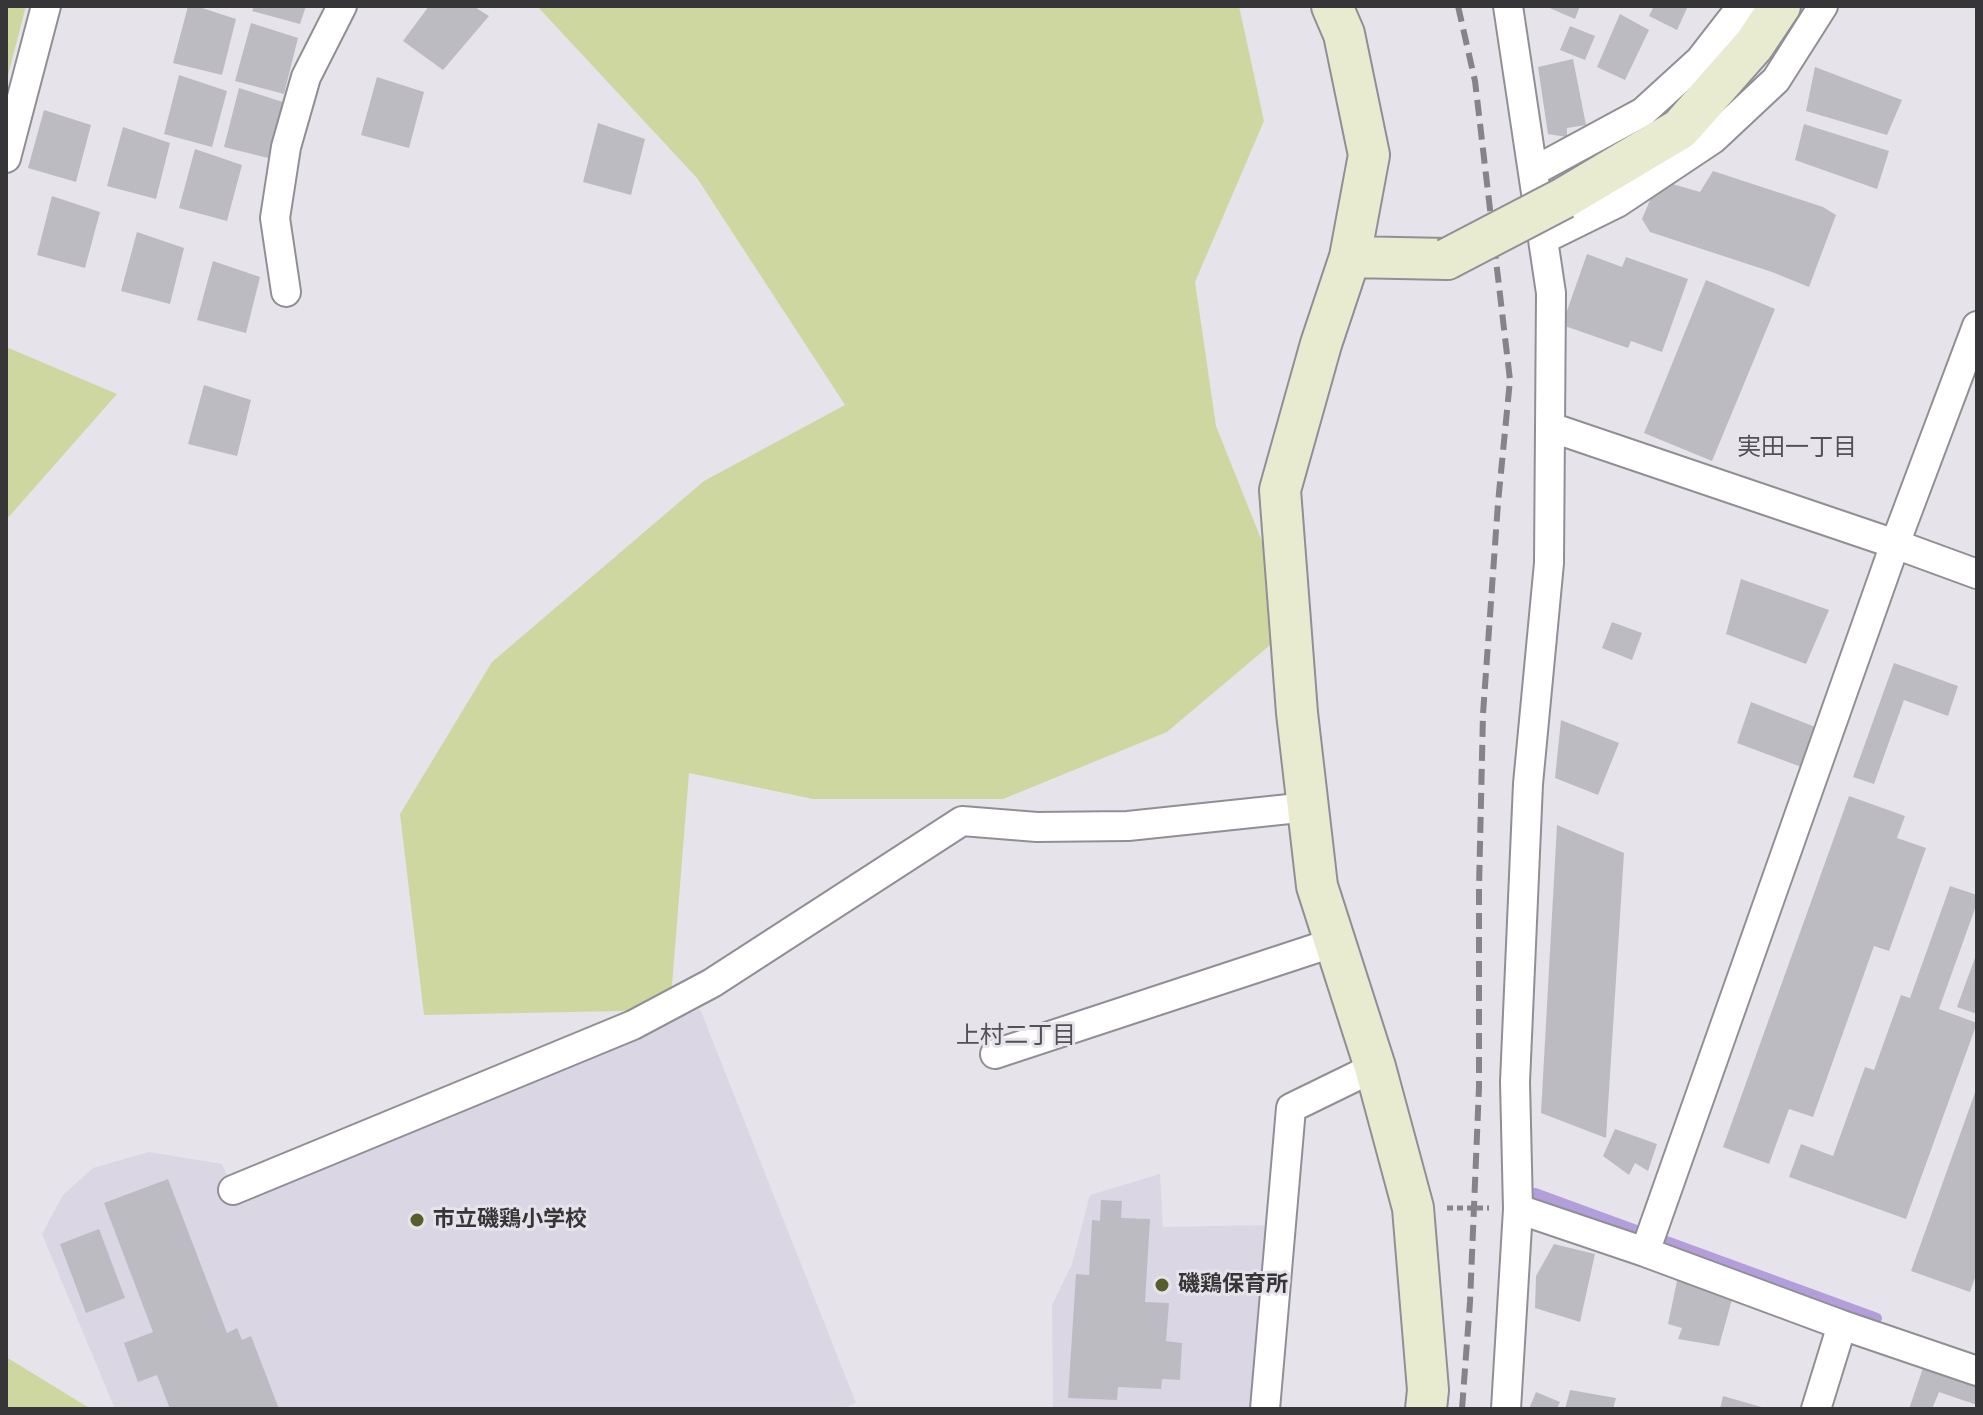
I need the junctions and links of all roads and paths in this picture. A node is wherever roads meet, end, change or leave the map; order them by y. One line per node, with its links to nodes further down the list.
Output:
1 (46, 6): 8 (street)
2 (342, 6): 12 (street)
3 (1332, 6): 11 (street)
4 (1508, 6): 9 (street)
5 (1742, 6): 9 (street)
6 (1780, 6): 11 (street, bridge)
7 (1823, 6): 10 (street)
8 (6, 158)
9 (1534, 171): 10 (street)
10 (1544, 239): 14 (street)
11 (1350, 257): 17 (street)
12 (286, 292)
13 (1977, 326): 15 (street)
14 (1550, 427): 15 (street); 23 (street)
15 (1895, 544): 16 (street); 24 (street)
16 (1977, 574)
17 (1308, 807): 18 (street); 21 (street)
18 (1335, 942): 19 (street); 20 (street)
19 (995, 1054)
20 (1375, 1067): 22 (street); 27 (street)
21 (233, 1190)
22 (1413, 1208): 23 (path); 28 (street)
23 (1518, 1209): 24 (street); 29 (street)
24 (1645, 1252): 25 (street)
25 (1842, 1325): 26 (street); 30 (street)
26 (1977, 1371)
27 (1265, 1409)
28 (1426, 1409)
29 (1506, 1409)
30 (1816, 1409)

